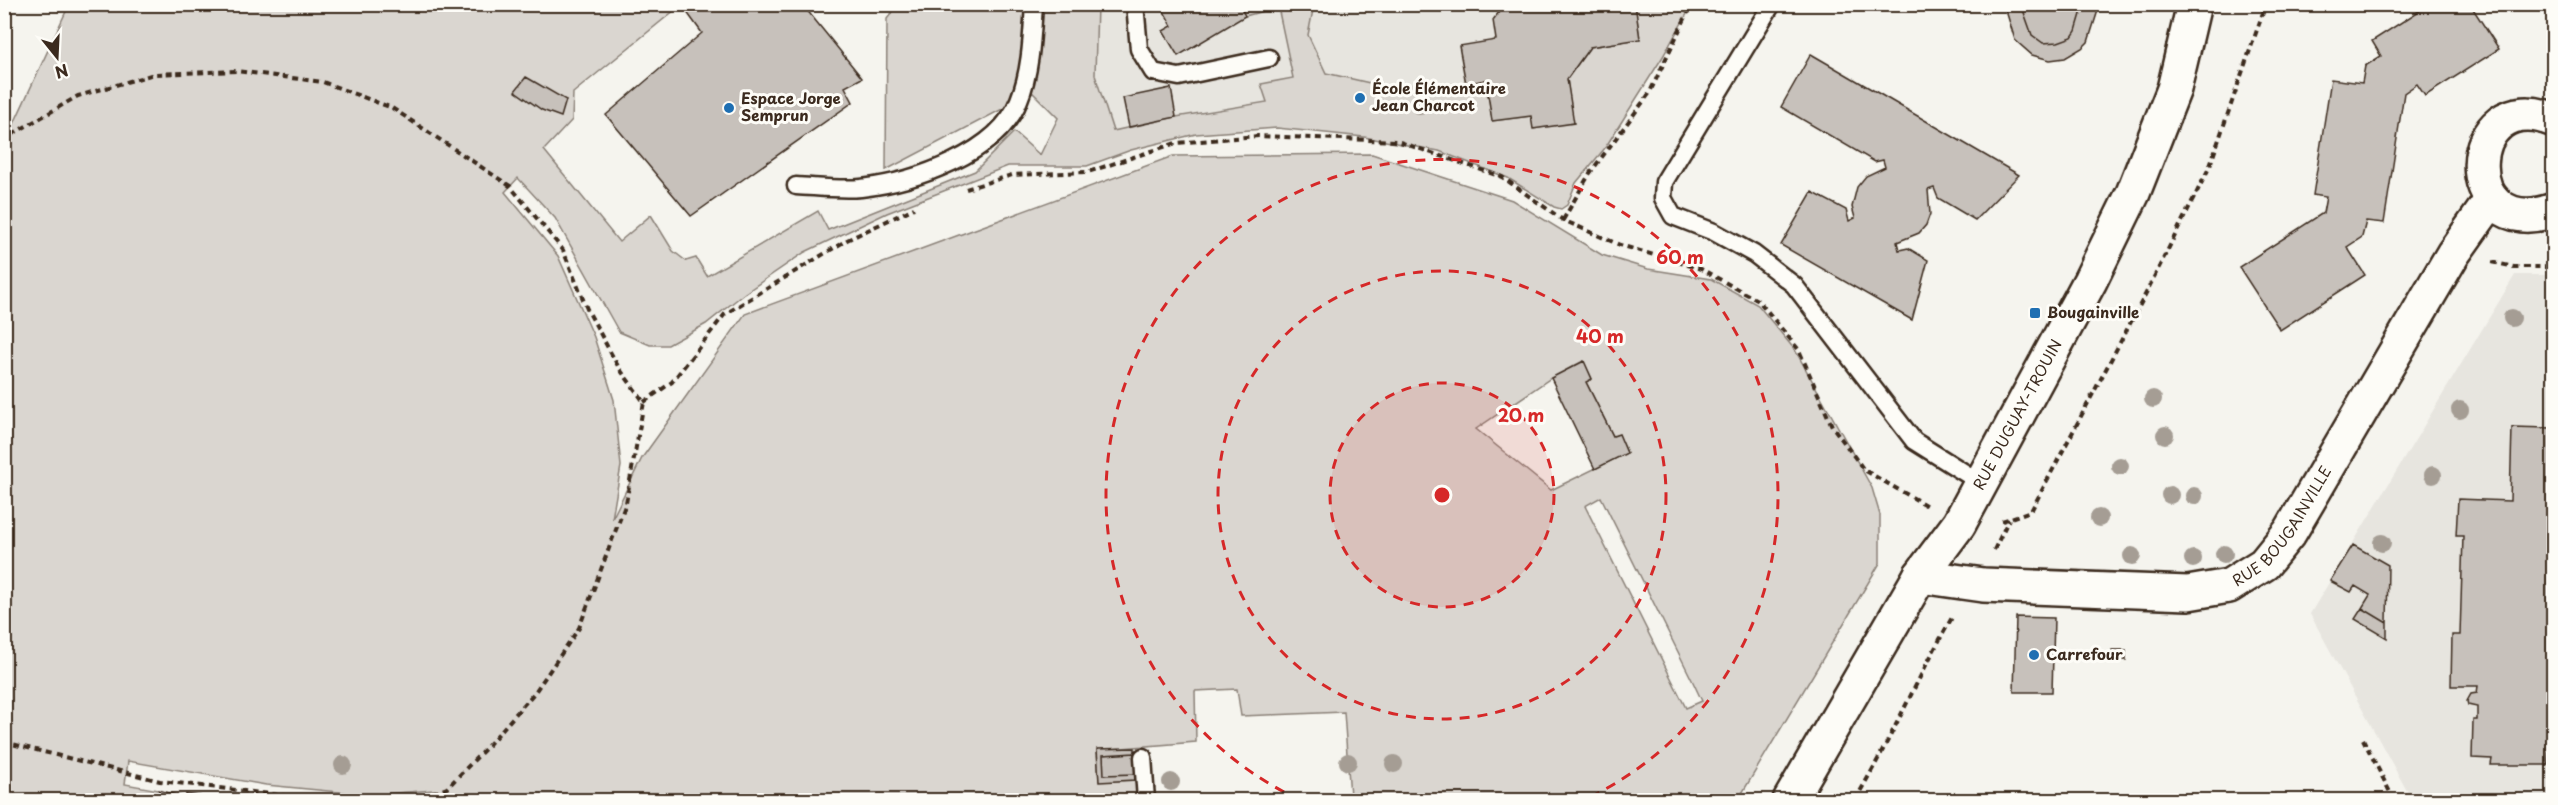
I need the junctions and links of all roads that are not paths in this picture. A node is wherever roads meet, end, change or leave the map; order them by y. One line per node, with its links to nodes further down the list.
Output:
1 (1034, 4): 7 (lane)
2 (1135, 4): 5 (lane)
3 (1772, 4): 10 (lane)
4 (2194, 4): 10 (street, RUE DUGUAY-TROUIN)
5 (1269, 58)
6 (2553, 120): 8 (street)
7 (796, 186)
8 (2492, 198): 9 (street); 11 (street, RUE BOUGAINVILLE)
9 (2553, 210)
10 (1981, 483): 11 (street, RUE DUGUAY-TROUIN)
11 (1920, 576): 14 (street, RUE DUGUAY-TROUIN)
12 (1143, 757): 13 (lane)
13 (1146, 801)
14 (1790, 801)

